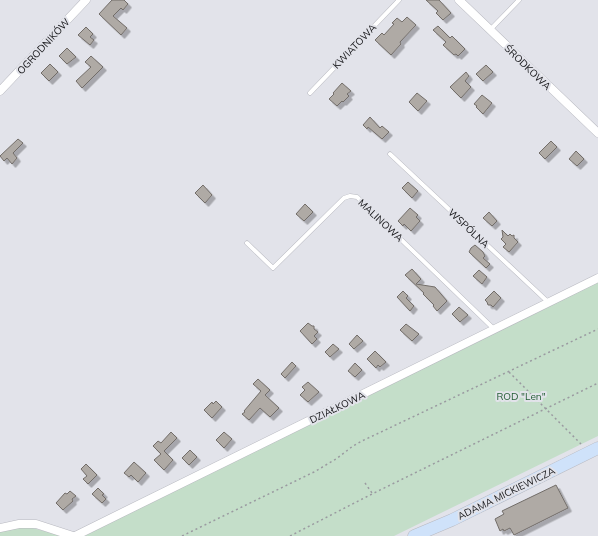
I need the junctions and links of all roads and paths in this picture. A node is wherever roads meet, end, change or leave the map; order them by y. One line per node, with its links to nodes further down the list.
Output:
1 (86, 0): 6 (street, OGRODNIKÓW)
2 (399, 0): 7 (lane, KWIATOWA)
3 (459, 0): 5 (street, ŚRODKOWA)
4 (519, 0): 5 (lane)
5 (490, 30): 8 (street, ŚRODKOWA)
6 (0, 91)
7 (310, 93)
8 (598, 133)
9 (390, 154): 12 (lane, WSPÓLNA)
10 (247, 243): 13 (lane, MALINOWA)
11 (598, 278): 12 (street, DZIAŁKOWA)
12 (548, 303): 13 (street, DZIAŁKOWA)
13 (494, 329): 23 (street, DZIAŁKOWA)
14 (598, 329): 15 (path)
15 (509, 372): 17 (path); 24 (path)
16 (598, 383): 17 (path)
17 (546, 408): 18 (path); 21 (path)
18 (581, 444)
19 (598, 448): 26 (street, ADAMA MICKIEWICZA)
20 (366, 483): 21 (path)
21 (372, 494): 25 (path)
22 (0, 528): 23 (street, DZIAŁKOWA)
23 (74, 536)
24 (182, 536)
25 (290, 536)
26 (414, 536)

